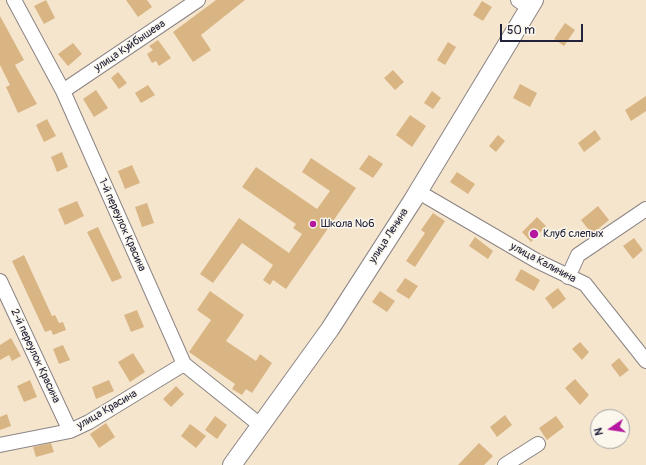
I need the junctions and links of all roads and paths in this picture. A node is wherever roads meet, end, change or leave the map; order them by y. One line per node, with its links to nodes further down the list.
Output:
1 (14, 0): 4 (street, 1-й переулок Красина)
2 (198, 0): 4 (street, улица Куйбышева)
3 (527, 3): 5 (main road, улица Ленина)
4 (62, 92): 10 (street, 1-й переулок Красина)
5 (417, 191): 7 (street, улица Калинина); 11 (main road, улица Ленина)
6 (646, 209): 7 (street)
7 (568, 276): 9 (street, улица Калинина)
8 (0, 281): 12 (street, 2-й переулок Красина)
9 (646, 361)
10 (184, 364): 11 (street, 1-й переулок Красина); 12 (street, улица Красина)
11 (260, 425): 15 (main road, улица Ленина)
12 (70, 431): 14 (street, улица Красина)
13 (538, 444): 16 (street)
14 (0, 445)
15 (232, 465)
16 (505, 465)

